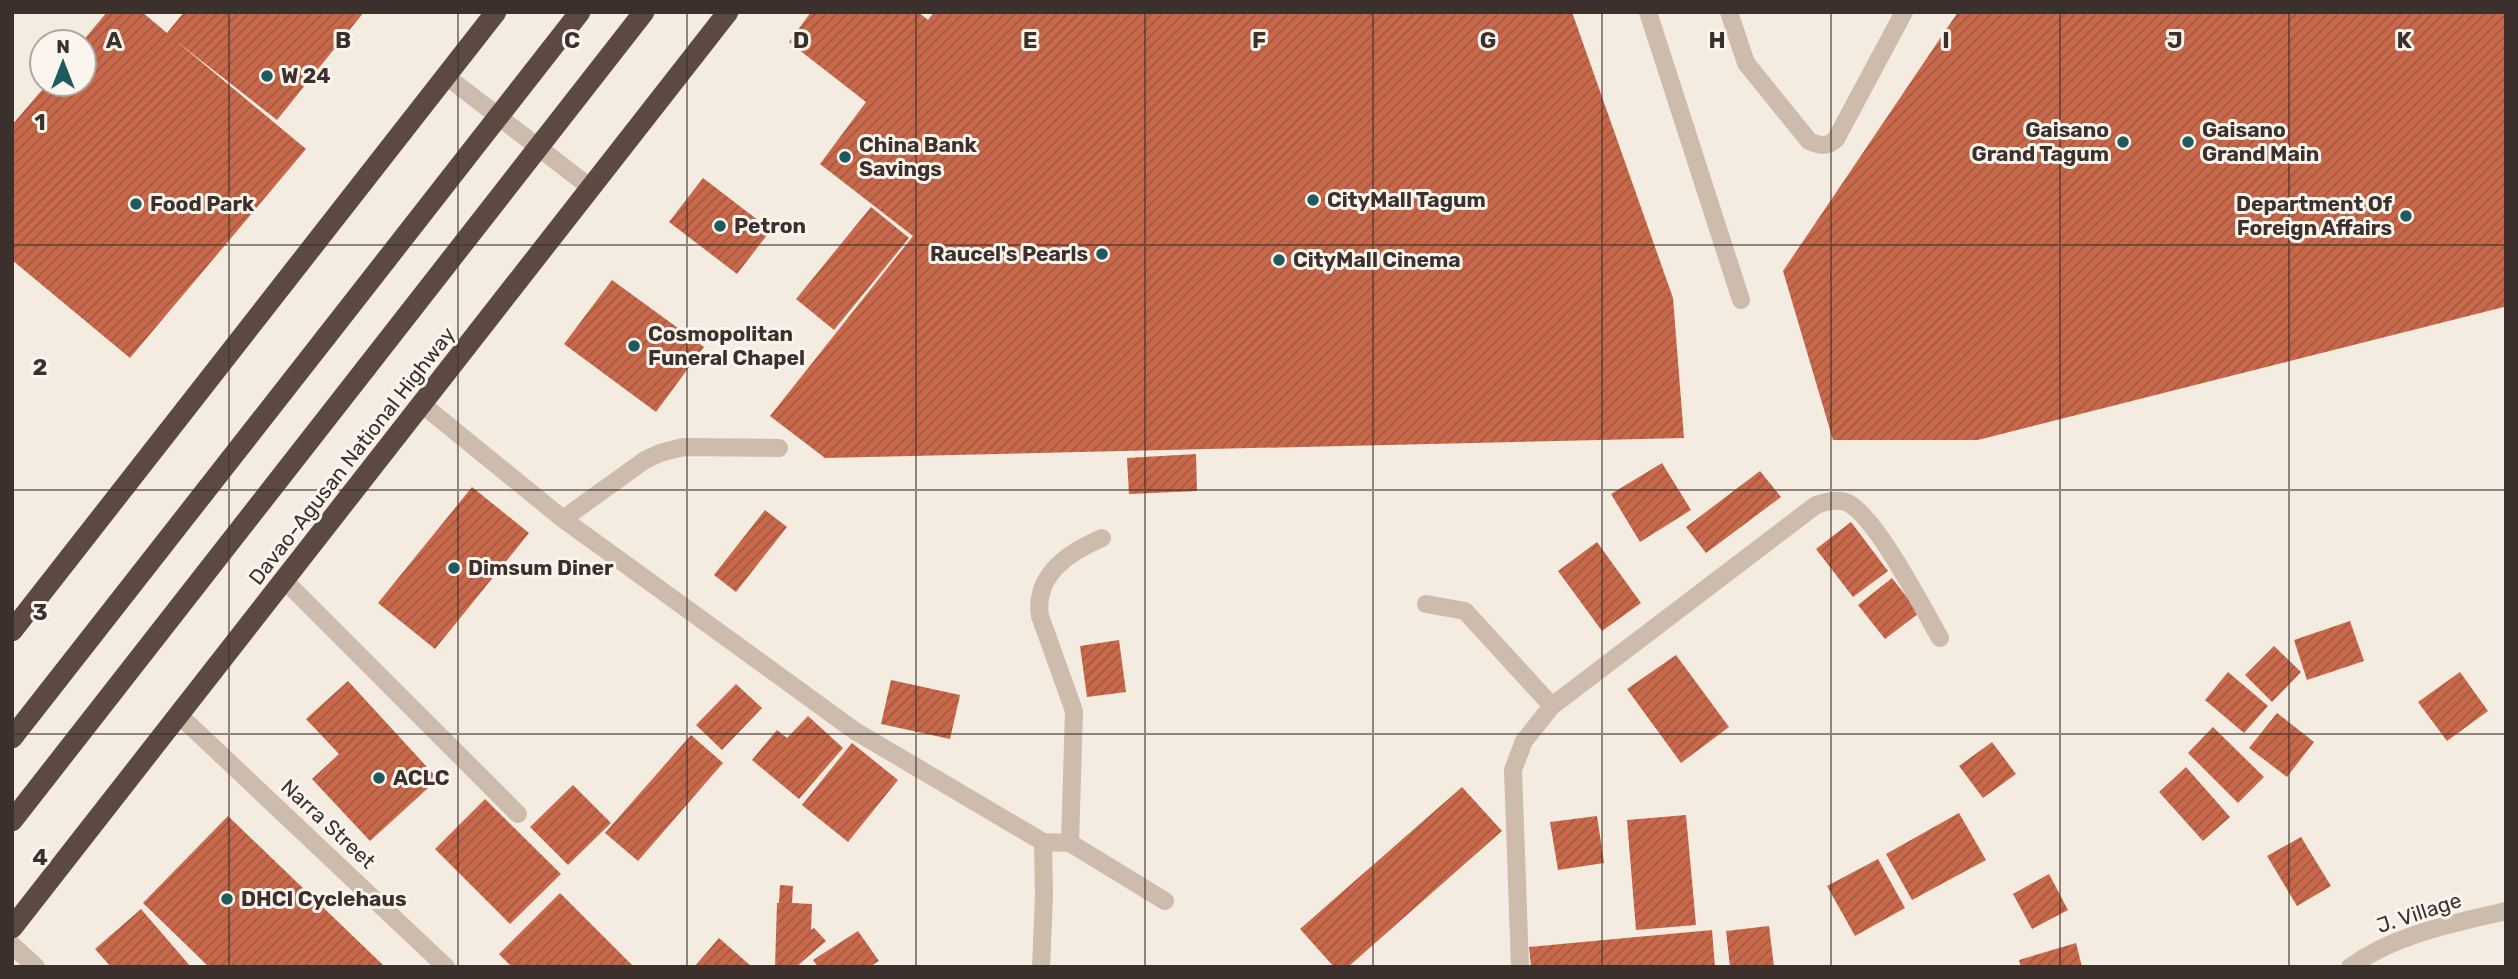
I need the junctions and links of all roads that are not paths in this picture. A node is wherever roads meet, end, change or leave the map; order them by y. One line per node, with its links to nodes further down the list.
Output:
1 (496, 12): 8 (highway)
2 (580, 12): 21 (highway, bridge)
3 (644, 12): 23 (highway, Davao-Agusan National Highway, bridge)
4 (728, 12): 9 (highway, Davao-Agusan National Highway)
5 (1648, 12): 10 (street)
6 (1729, 12): 7 (street)
7 (1904, 12)
8 (446, 76): 9 (street); 17 (highway)
9 (591, 188): 11 (highway, Davao-Agusan National Highway)
10 (1741, 300)
11 (423, 405): 13 (street); 15 (highway, Davao-Agusan National Highway)
12 (779, 448): 13 (street)
13 (563, 519): 24 (street)
14 (1102, 538): 25 (street)
15 (285, 582): 20 (highway, Davao-Agusan National Highway); 22 (street)
16 (1426, 604): 19 (street)
17 (12, 631)
18 (1940, 638): 19 (street)
19 (1552, 706): 33 (street)
20 (179, 715): 28 (highway, Davao-Agusan National Highway); 31 (street, Narra Street)
21 (12, 738)
22 (518, 814)
23 (12, 821)
24 (1043, 842): 25 (street); 32 (street)
25 (1070, 843): 26 (street)
26 (1165, 901)
27 (2506, 911): 34 (street, J. Village)
28 (12, 928)
29 (12, 945): 30 (street)
30 (36, 967)
31 (446, 967)
32 (1041, 967)
33 (1520, 967)
34 (2350, 967)

